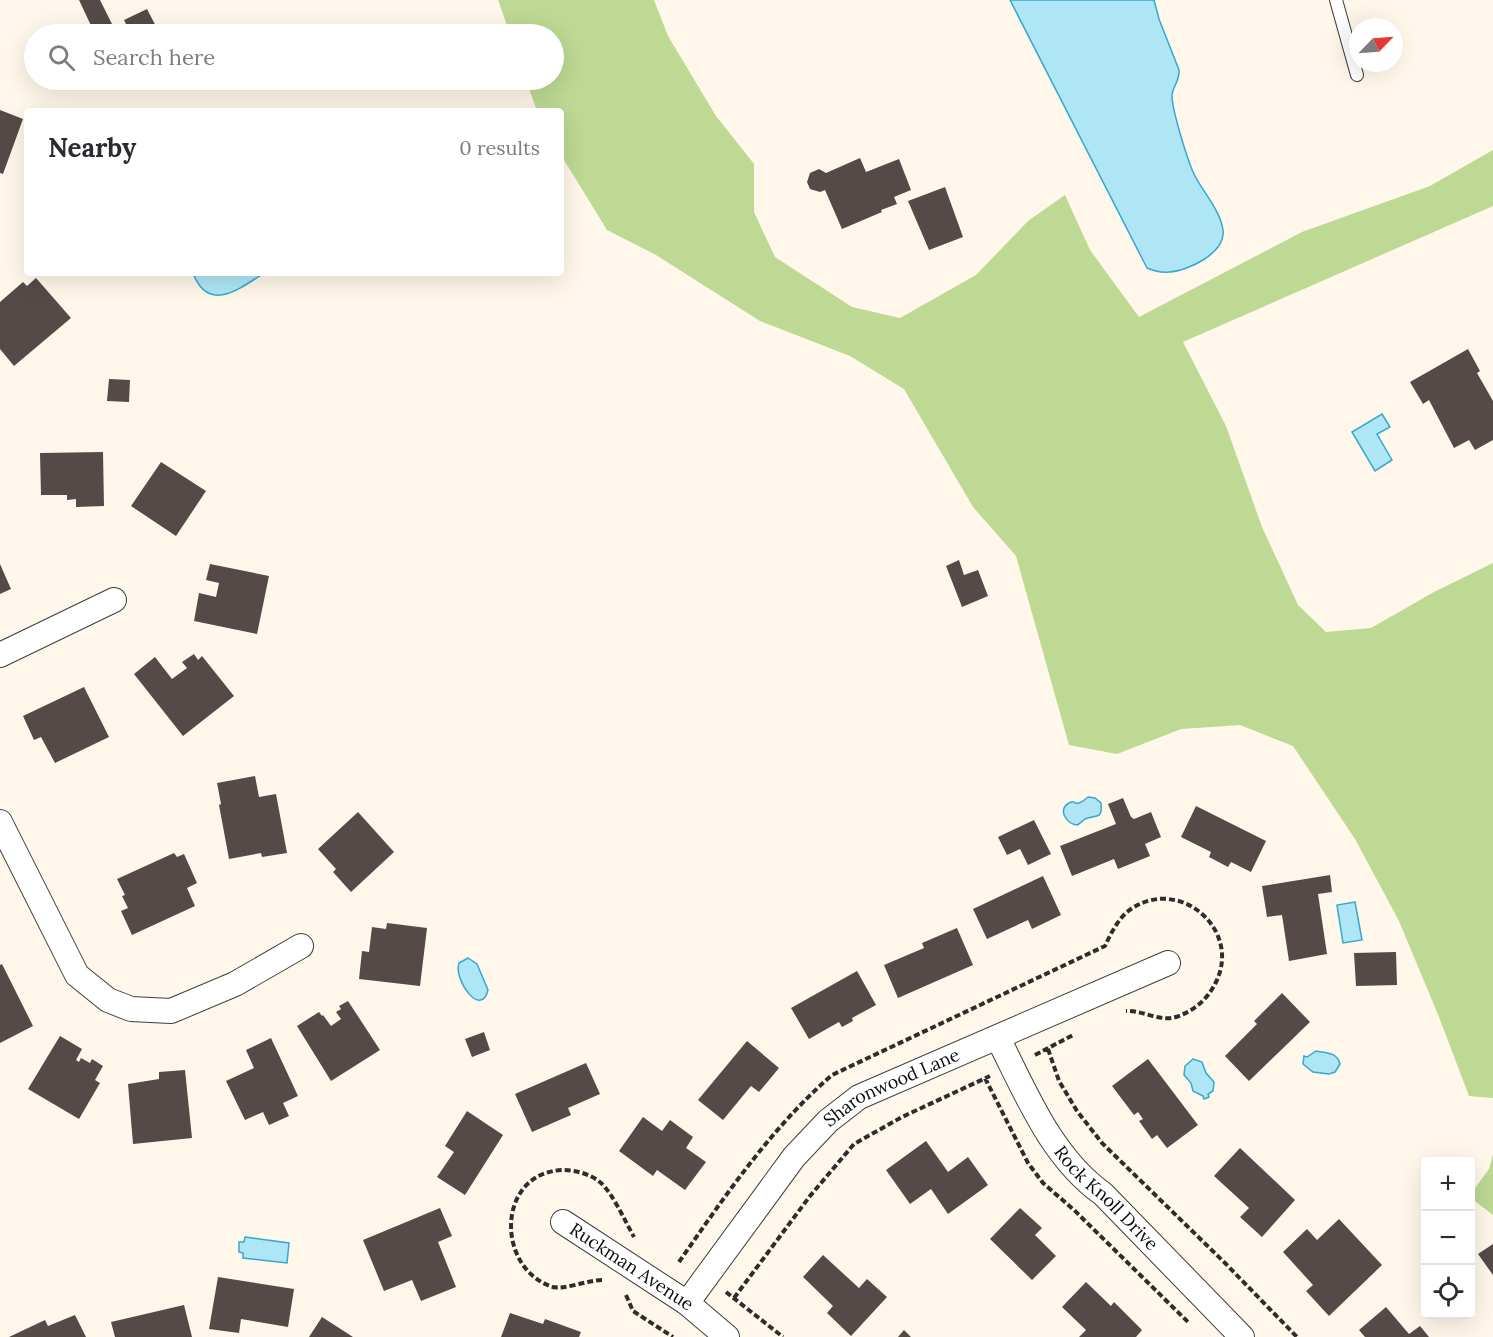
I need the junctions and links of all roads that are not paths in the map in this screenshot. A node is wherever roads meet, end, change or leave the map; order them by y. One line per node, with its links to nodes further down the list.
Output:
1 (1336, 0): 2 (lane)
2 (1357, 75)
3 (114, 600): 4 (street)
4 (0, 655)
5 (0, 822): 6 (street)
6 (301, 946)
7 (1168, 963): 8 (street, Sharonwood Lane)
8 (998, 1038): 10 (street, Sharonwood Lane); 12 (street, Rock Knoll Drive)
9 (563, 1222): 10 (street, Ruckman Avenue)
10 (687, 1303): 11 (street, Ruckman Avenue)
11 (727, 1337)
12 (1242, 1337)

